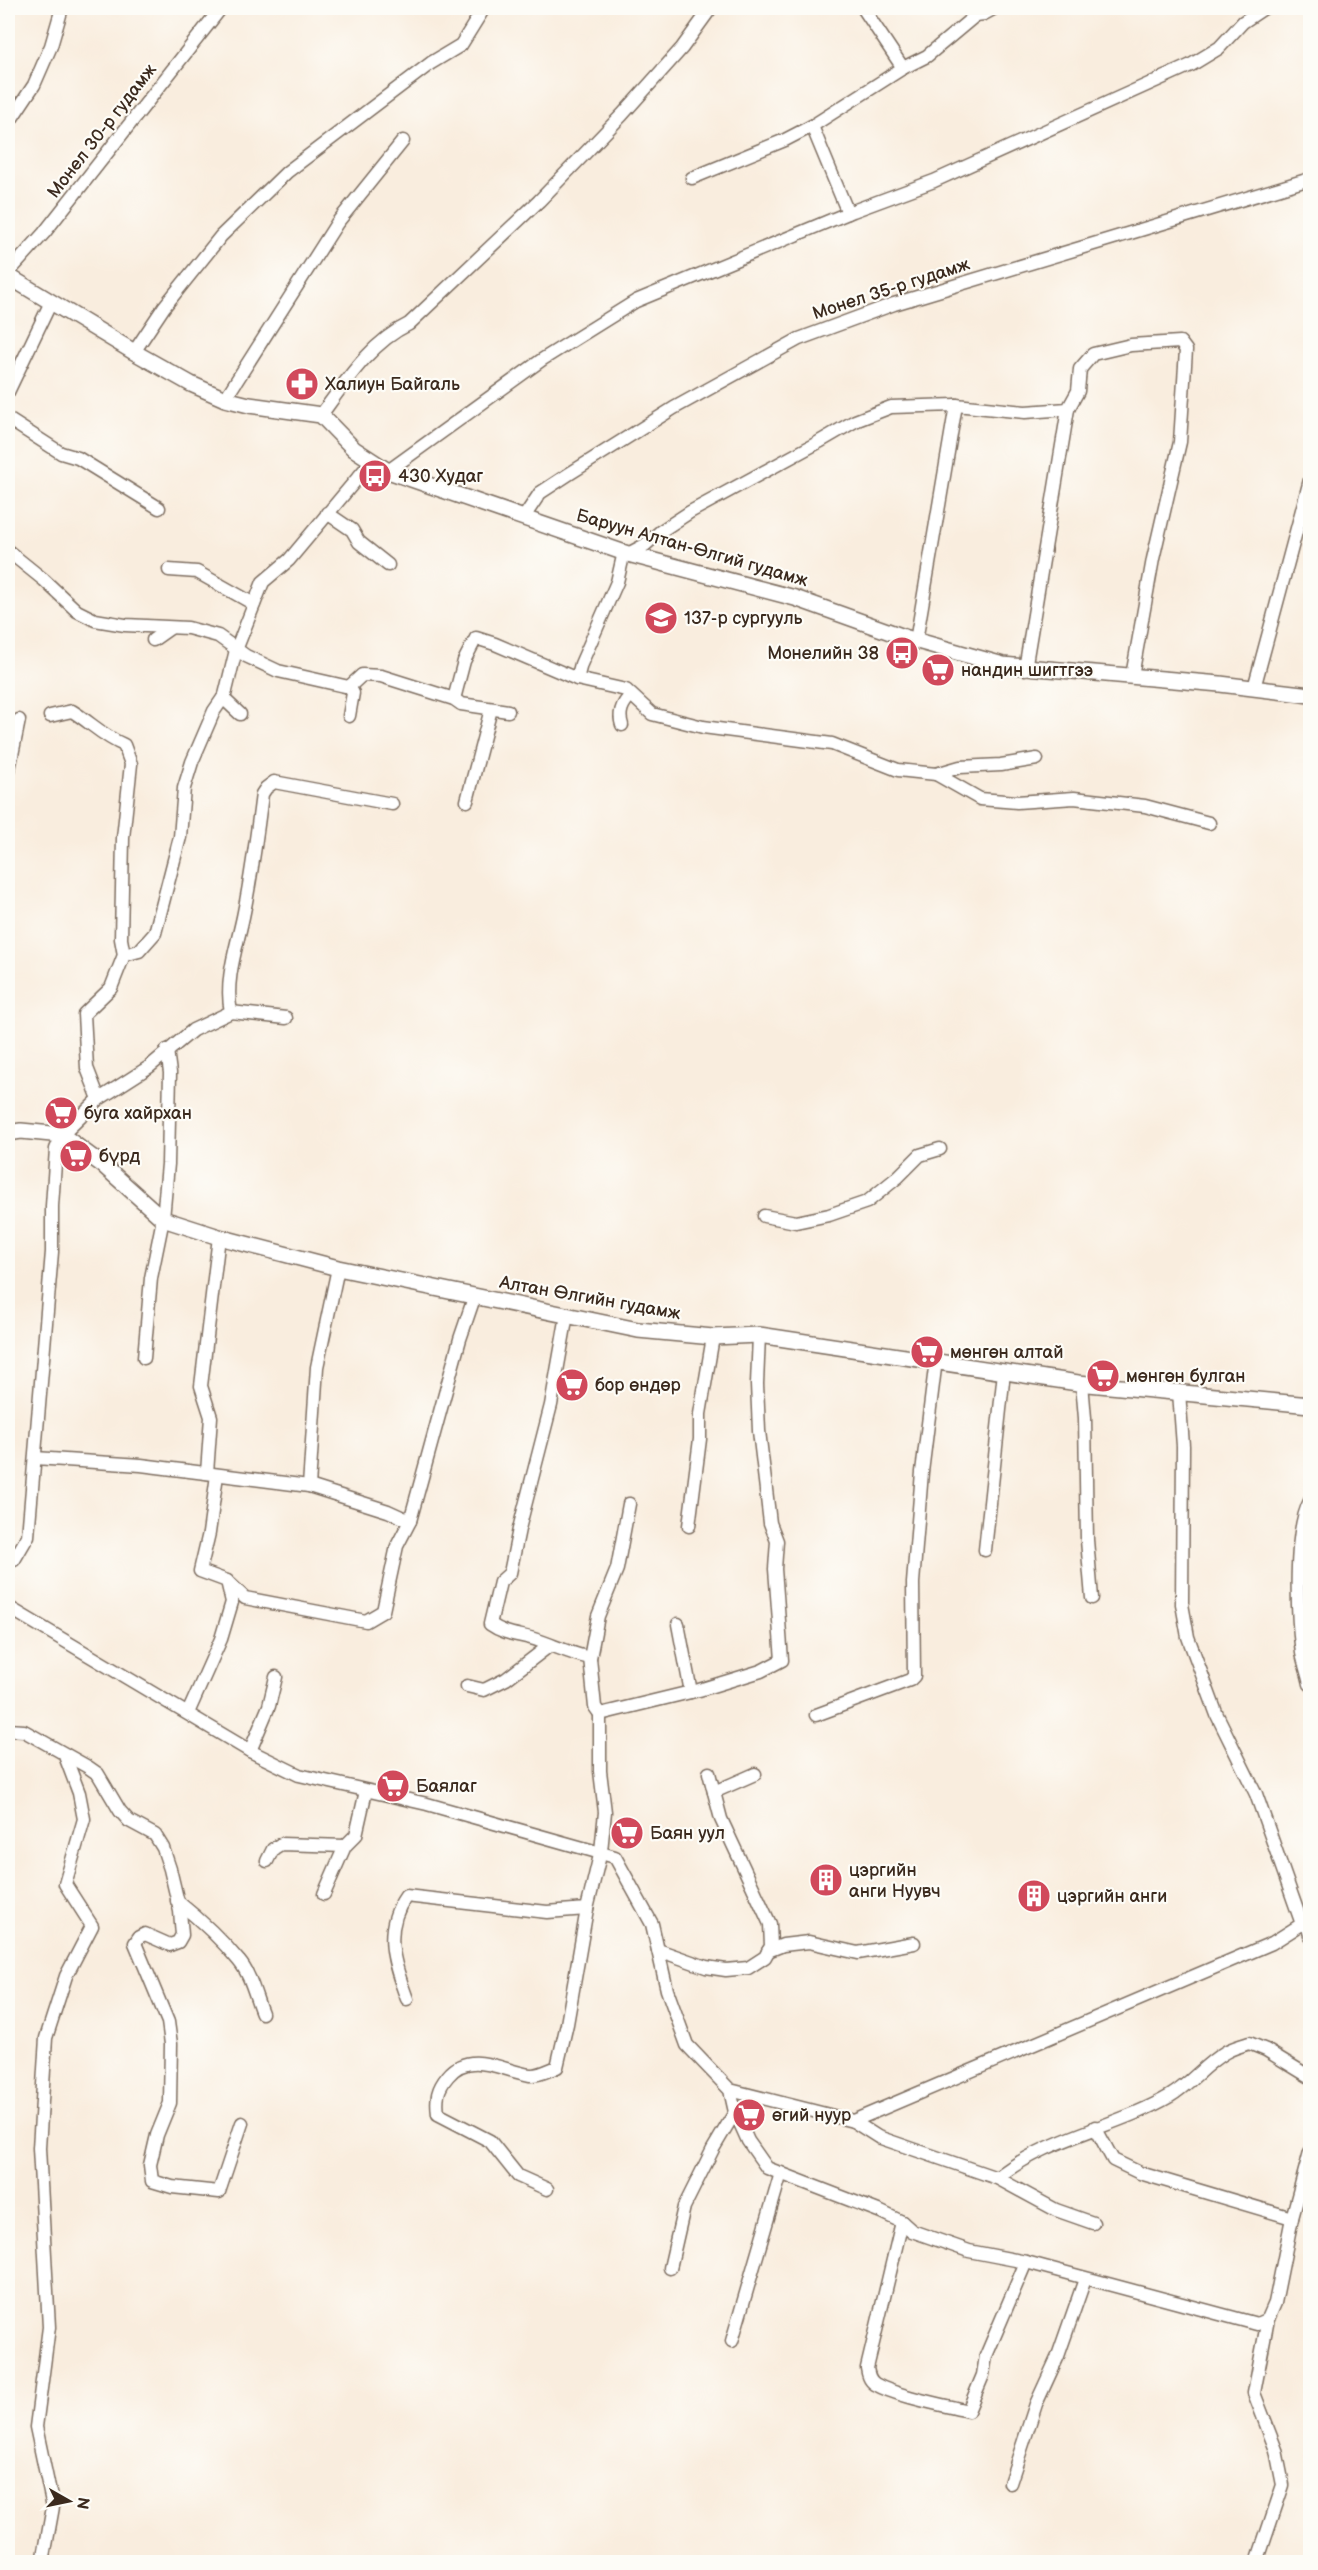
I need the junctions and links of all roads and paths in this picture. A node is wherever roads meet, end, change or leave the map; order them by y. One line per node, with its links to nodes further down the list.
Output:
1 (62, 8): 9 (street)
2 (221, 8): 15 (street, Монел 30-р гудамж)
3 (484, 8): 17 (street)
4 (711, 8): 22 (street)
5 (863, 8): 8 (street)
6 (995, 8): 8 (street)
7 (1264, 8): 14 (street)
8 (903, 68): 10 (street)
9 (8, 124)
10 (812, 126): 12 (street); 14 (street)
11 (403, 141): 19 (street)
12 (692, 178)
13 (1311, 179): 29 (street, Монел 35-р гудамж)
14 (848, 213): 25 (street)
15 (8, 274): 16 (main road)
16 (51, 302): 17 (main road); 18 (street)
17 (134, 352): 19 (main road)
18 (8, 392)
19 (225, 399): 22 (main road)
20 (956, 405): 21 (street); 31 (street); 37 (street)
21 (1068, 409): 39 (street); 40 (street)
22 (321, 415): 24 (main road, Баруун Алтан-Өлгий гудамж)
23 (8, 419): 27 (street)
24 (371, 462): 25 (main road, Баруун Алтан-Өлгий гудамж); 28 (street)
25 (388, 471): 29 (main road, Баруун Алтан-Өлгий гудамж)
26 (1311, 480): 43 (street)
27 (159, 508)
28 (327, 513): 32 (street); 34 (street)
29 (524, 517): 31 (main road, Баруун Алтан-Өлгий гудамж)
30 (8, 551): 35 (street)
31 (626, 553): 37 (main road, Баруун Алтан-Өлгий гудамж); 41 (street)
32 (388, 565)
33 (170, 570): 34 (street)
34 (254, 604): 38 (street)
35 (170, 628): 36 (street); 38 (street)
36 (153, 640)
37 (916, 641): 39 (main road, Баруун Алтан-Өлгий гудамж)
38 (236, 650): 42 (street); 46 (street)
39 (1025, 669): 40 (main road, Баруун Алтан-Өлгий гудамж)
40 (1132, 676): 43 (main road, Баруун Алтан-Өлгий гудамж)
41 (578, 679): 44 (street); 47 (street)
42 (349, 687): 47 (street); 52 (street)
43 (1254, 688): 45 (main road, Баруун Алтан-Өлгий гудамж)
44 (631, 695): 54 (street); 56 (street)
45 (1311, 695)
46 (223, 698): 50 (street); 61 (street)
47 (454, 699): 48 (street)
48 (491, 709): 49 (street); 58 (street)
49 (508, 711)
50 (240, 714)
51 (50, 716): 61 (street)
52 (349, 716)
53 (19, 720): 57 (street)
54 (622, 725)
55 (1037, 759): 56 (street)
56 (936, 774): 60 (street)
57 (8, 775)
58 (467, 801)
59 (392, 804): 62 (street)
60 (1209, 823)
61 (124, 956): 65 (street)
62 (231, 1012): 63 (street); 64 (street)
63 (286, 1018)
64 (167, 1050): 65 (street); 70 (street)
65 (99, 1099): 67 (street)
66 (8, 1133): 67 (main road, Алтан Өлгийн гудамж)
67 (62, 1136): 70 (main road, Алтан Өлгийн гудамж); 83 (street)
68 (940, 1149): 69 (street)
69 (764, 1216)
70 (163, 1219): 71 (main road, Алтан Өлгийн гудамж); 77 (street)
71 (219, 1237): 72 (main road, Алтан Өлгийн гудамж); 84 (street)
72 (338, 1268): 73 (main road, Алтан Өлгийн гудамж); 85 (street)
73 (474, 1298): 74 (main road, Алтан Өлгийн гудамж); 88 (street)
74 (567, 1315): 76 (main road, Алтан Өлгийн гудамж); 96 (street)
75 (759, 1335): 76 (main road, Алтан Өлгийн гудамж); 78 (main road, Алтан Өлгийн гудамж); 101 (street)
76 (713, 1337): 89 (street)
77 (144, 1358)
78 (936, 1360): 79 (main road, Алтан Өлгийн гудамж); 104 (street)
79 (1004, 1372): 80 (main road, Алтан Өлгийн гудамж); 90 (street)
80 (1082, 1383): 81 (main road, Алтан Өлгийн гудамж); 93 (street)
81 (1179, 1392): 82 (main road, Алтан Өлгийн гудамж); 118 (street)
82 (1311, 1406)
83 (35, 1458): 84 (street); 91 (street)
84 (212, 1474): 85 (street); 92 (street)
85 (309, 1486): 88 (street)
86 (1311, 1501): 99 (street)
87 (629, 1504): 97 (street)
88 (410, 1521): 92 (street)
89 (689, 1526)
90 (985, 1550)
91 (8, 1561)
92 (227, 1581): 102 (street)
93 (1092, 1598)
94 (8, 1607): 102 (street)
95 (678, 1624): 101 (street)
96 (549, 1646): 97 (street); 100 (street)
97 (590, 1658): 103 (street)
98 (276, 1677): 106 (street)
99 (1311, 1684)
100 (467, 1686)
101 (691, 1692): 103 (street)
102 (188, 1713): 106 (street)
103 (600, 1714): 113 (street)
104 (816, 1715)
105 (8, 1731): 107 (street)
106 (250, 1751): 110 (street)
107 (65, 1756): 116 (street); 144 (street)
108 (709, 1773): 111 (street)
109 (755, 1774): 111 (street)
110 (366, 1791): 112 (street); 113 (street)
111 (714, 1792): 122 (street)
112 (345, 1846): 114 (street); 115 (street)
113 (601, 1851): 117 (street); 121 (street)
114 (267, 1861)
115 (324, 1894)
116 (177, 1901): 124 (street); 129 (street)
117 (587, 1909): 123 (street); 134 (street)
118 (1302, 1924): 119 (street); 128 (street)
119 (1311, 1935)
120 (914, 1943): 122 (street)
121 (658, 1950): 122 (street); 126 (street)
122 (768, 1951)
123 (407, 1998)
124 (262, 2013)
125 (1311, 2077): 130 (street)
126 (730, 2090): 127 (street); 128 (street)
127 (735, 2112): 132 (street); 139 (street)
128 (853, 2121): 133 (street)
129 (242, 2123)
130 (1095, 2127): 133 (street); 135 (street)
131 (1311, 2152): 135 (street)
132 (781, 2173): 136 (street); 142 (street)
133 (997, 2178): 137 (street)
134 (547, 2189)
135 (1292, 2218): 141 (street)
136 (902, 2222): 138 (street); 138 (street)
137 (1093, 2223)
138 (1026, 2262): 140 (street)
139 (670, 2268)
140 (1084, 2278): 141 (street); 143 (street)
141 (1268, 2319): 145 (street)
142 (732, 2341)
143 (1010, 2483)
144 (43, 2562)
145 (1257, 2562)

